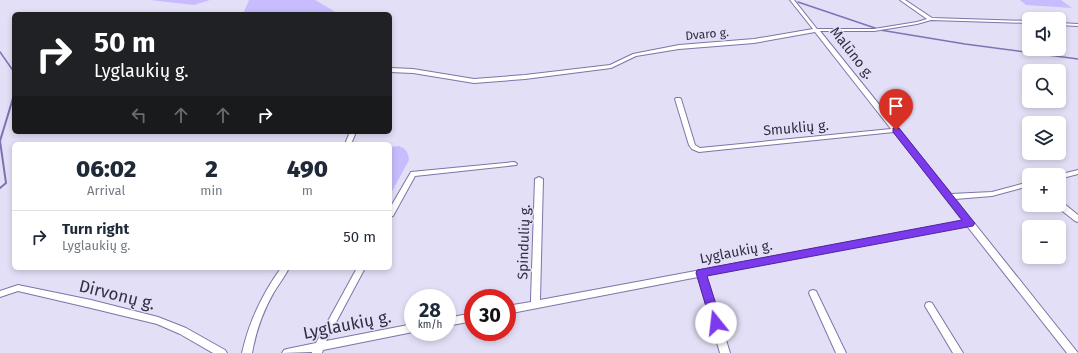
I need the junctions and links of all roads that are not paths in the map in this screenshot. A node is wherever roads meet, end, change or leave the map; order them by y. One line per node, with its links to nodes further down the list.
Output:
1 (792, 0): 7 (street, Malūno g.)
2 (902, 0): 3 (street)
3 (931, 19): 4 (street, Dvaro g.); 7 (street, Dvaro g.)
4 (1022, 22)
5 (1066, 24): 6 (street)
6 (1078, 25)
7 (818, 30): 8 (street, Dvaro g.); 10 (street, Malūno g.)
8 (392, 70)
9 (678, 99): 10 (street, Smuklių g.)
10 (896, 130): 16 (street, Malūno g.)
11 (514, 164): 18 (street)
12 (1078, 172): 13 (street)
13 (1066, 175)
14 (539, 179): 26 (street, Spindulių g.)
15 (1022, 186): 16 (street)
16 (948, 197): 20 (street, Malūno g.)
17 (1066, 210): 19 (street)
18 (392, 211)
19 (1078, 220)
20 (970, 223): 23 (street, Lyglaukių g.); 37 (street, Malūno g.)
21 (283, 270): 32 (street)
22 (360, 270): 30 (street)
23 (701, 273): 26 (street, Lyglaukių g.); 34 (street)
24 (814, 293): 35 (street)
25 (0, 294): 31 (street, Dirvonų g.)
26 (537, 305): 28 (street, Lyglaukių g.)
27 (929, 306): 36 (street)
28 (516, 308)
29 (404, 330): 30 (street, Lyglaukių g.)
30 (318, 349): 33 (street, Lyglaukių g.)
31 (222, 353)
32 (247, 353)
33 (286, 353)
34 (725, 353)
35 (841, 353)
36 (958, 353)
37 (1073, 353)

